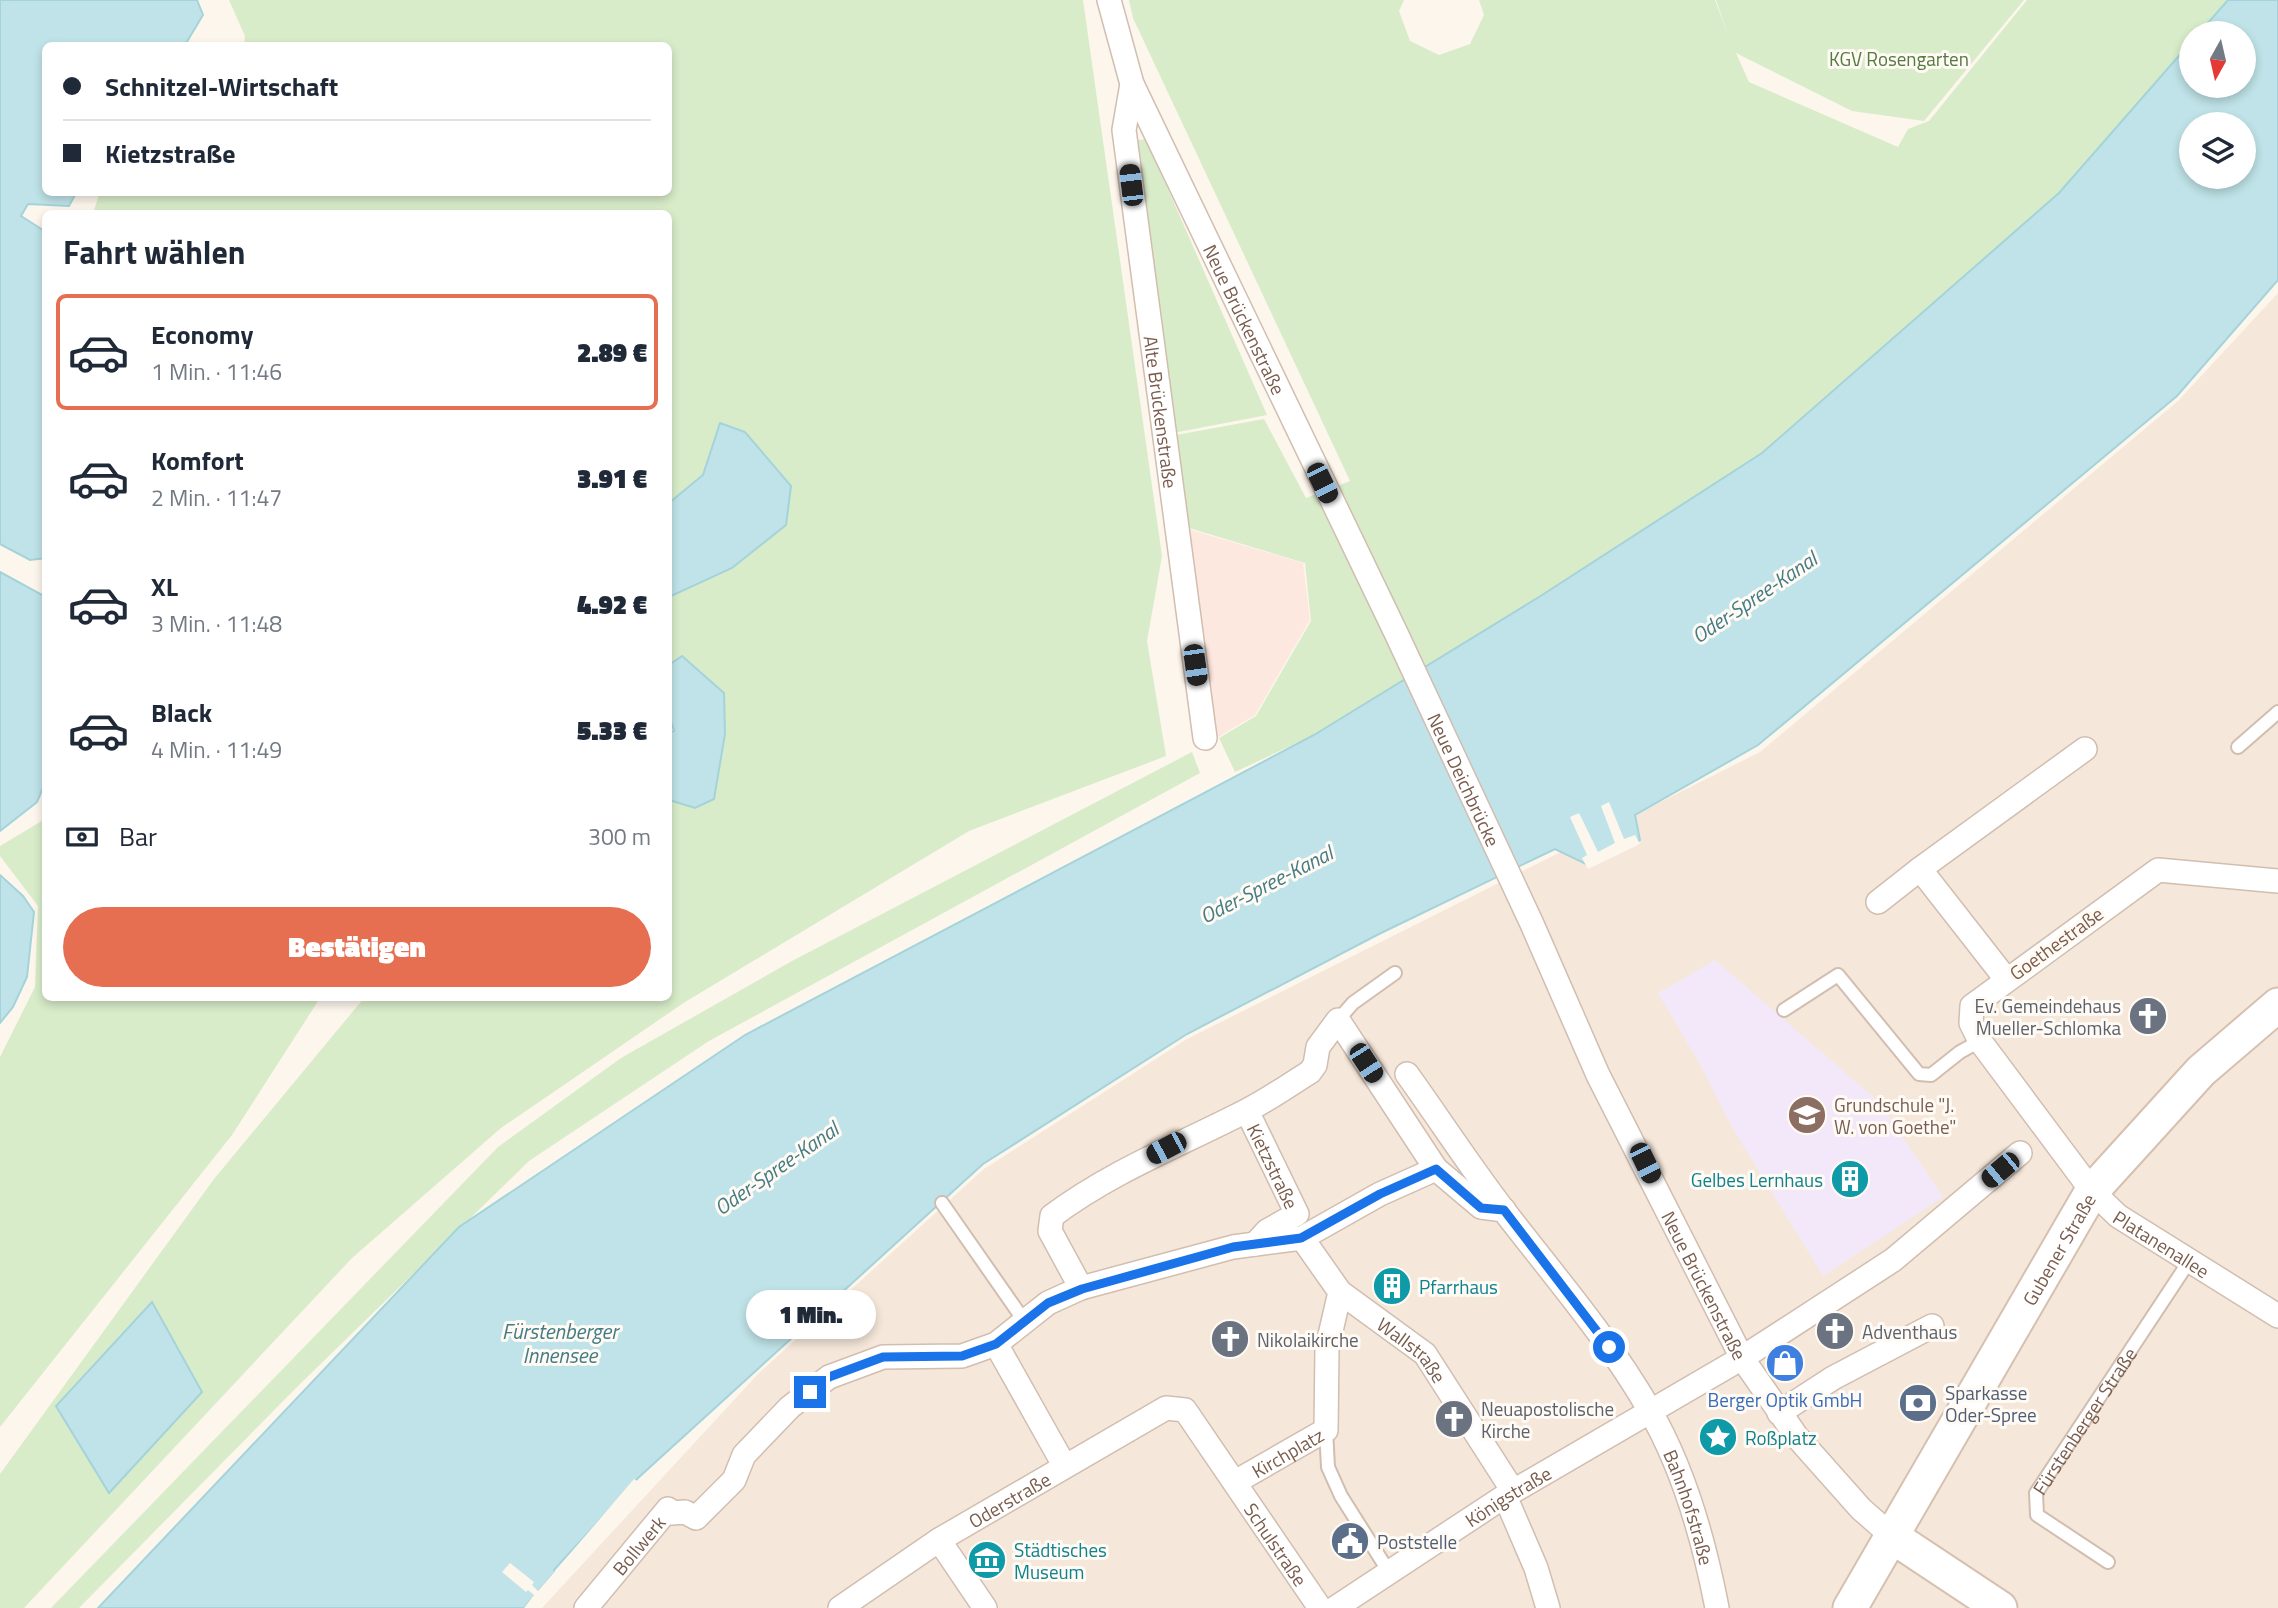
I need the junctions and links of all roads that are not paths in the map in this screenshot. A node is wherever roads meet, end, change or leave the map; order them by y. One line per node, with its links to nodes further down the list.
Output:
1 (1109, 0): 2 (street, Neue Brückenstraße)
2 (1132, 84): 3 (street, Neue Brückenstraße); 5 (street, Alte Brückenstraße)
3 (1395, 633): 11 (street, Neue Deichbrücke)
4 (2278, 712): 6 (lane)
5 (1205, 738)
6 (2238, 747)
7 (2085, 749): 8 (street)
8 (1920, 869): 10 (street); 13 (street)
9 (2278, 881): 13 (street, Goethestraße)
10 (1878, 902)
11 (1532, 924): 34 (street, Neue Brückenstraße)
12 (1395, 973): 16 (lane)
13 (2006, 979): 17 (street, Goethestraße)
14 (2278, 1005): 22 (main road, Gubener Straße)
15 (1784, 1010): 17 (lane)
16 (1338, 1020): 19 (street, Kietzstraße); 21 (street)
17 (1980, 1041): 22 (street, Goethestraße)
18 (1407, 1074): 24 (street)
19 (1247, 1111): 26 (street, Kietzstraße); 28 (street, Kietzstraße)
20 (2020, 1153): 34 (street)
21 (1436, 1169): 24 (street); 25 (street)
22 (2092, 1191): 27 (street, Platanenallee); 42 (main road, Gubener Straße)
23 (942, 1203): 31 (lane)
24 (1504, 1210): 36 (street)
25 (1301, 1238): 26 (street); 29 (street)
26 (1255, 1244): 28 (street)
27 (2190, 1260): 30 (street, Platanenallee); 44 (lane, Fürstenberger Straße)
28 (1082, 1289): 31 (street)
29 (1340, 1292): 38 (street, Kirchplatz); 41 (street, Wallstraße)
30 (2278, 1317)
31 (1025, 1322): 33 (street)
32 (1932, 1326): 37 (street)
33 (996, 1344): 39 (street); 46 (street, Bollwerk)
34 (1742, 1358): 36 (street); 37 (street, Neue Brückenstraße)
35 (1185, 1410): 39 (street, Oderstraße); 40 (street, Schulstraße)
36 (1650, 1410): 41 (street, Königstraße); 52 (street, Bahnhofstraße)
37 (1779, 1413): 42 (street, Neue Brückenstraße)
38 (1326, 1430): 40 (street, Kirchplatz); 45 (lane)
39 (1063, 1465): 43 (street, Oderstraße)
40 (1237, 1481): 49 (street, Schulstraße)
41 (1509, 1494): 45 (street, Königstraße); 51 (street, Wallstraße)
42 (1893, 1537): 53 (main road, Gubener Straße); 54 (main road)
43 (939, 1540): 47 (street, Oderstraße); 48 (street)
44 (2108, 1562)
45 (1389, 1572): 50 (street, Königstraße)
46 (586, 1608)
47 (840, 1608)
48 (985, 1608)
49 (1320, 1608)
50 (1335, 1608)
51 (1548, 1608)
52 (1717, 1608)
53 (1850, 1608)
54 (2000, 1608)

